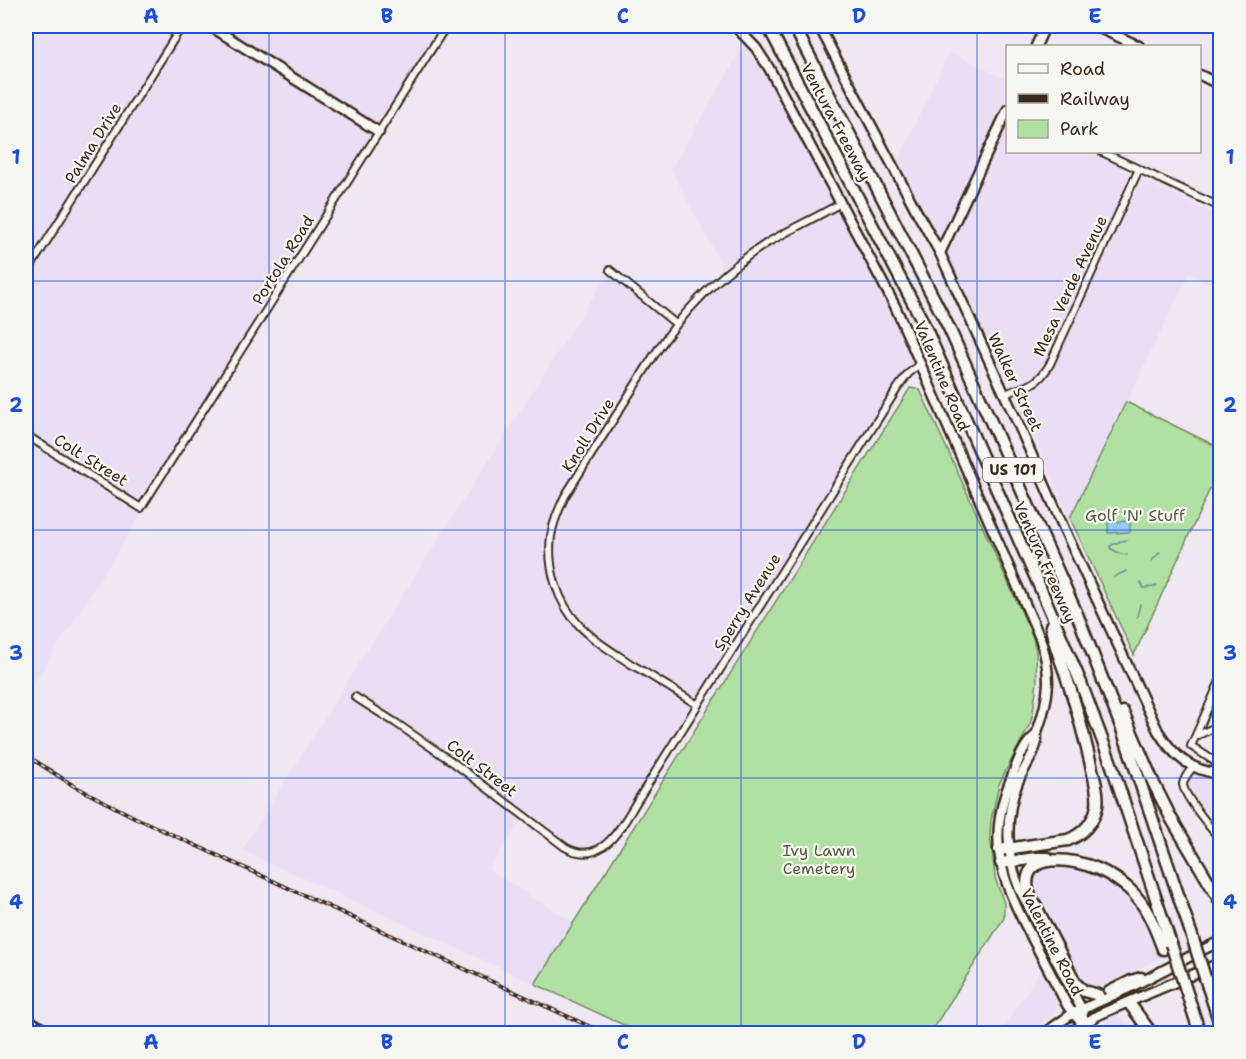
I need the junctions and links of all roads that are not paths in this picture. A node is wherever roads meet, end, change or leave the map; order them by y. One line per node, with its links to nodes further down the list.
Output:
1 (182, 26): 22 (street, Palma Drive)
2 (210, 26): 15 (street)
3 (446, 26): 15 (street, Portola Road)
4 (735, 26): 18 (street, Valentine Road)
5 (768, 26): 28 (highway, Ventura Freeway / US 101)
6 (794, 26): 29 (highway, Ventura Freeway / US 101)
7 (819, 26): 20 (street, Walker Street)
8 (1046, 26): 10 (street)
9 (1095, 26): 11 (street)
10 (1036, 45)
11 (1137, 45)
12 (1201, 75): 13 (street)
13 (1221, 85)
14 (1006, 113): 20 (street)
15 (379, 132): 27 (street, Portola Road)
16 (1104, 153): 17 (street)
17 (1139, 169): 19 (street); 25 (street, Mesa Verde Avenue)
18 (841, 203): 23 (street, Knoll Drive); 24 (street, Valentine Road)
19 (1221, 207)
20 (940, 253): 25 (street, Walker Street)
21 (610, 270): 23 (street)
22 (26, 274)
23 (676, 324): 32 (street, Knoll Drive)
24 (920, 364): 32 (street, Sperry Avenue); 39 (street, Valentine Road)
25 (1005, 395): 36 (street, Walker Street)
26 (26, 435): 27 (street, Colt Street)
27 (141, 508)
28 (1049, 608): 39 (highway); 47 (highway, Ventura Freeway / US 101)
29 (1077, 614): 43 (highway); 57 (highway, Ventura Freeway / US 101, bridge)
30 (1221, 681): 34 (street)
31 (355, 697): 40 (street, Colt Street)
32 (698, 705): 40 (street, Sperry Avenue)
33 (1221, 725): 34 (street)
34 (1195, 736): 35 (street)
35 (1221, 762)
36 (1193, 767): 37 (street); 38 (street)
37 (1221, 774)
38 (1221, 839)
39 (1004, 850): 42 (street, Valentine Road)
40 (594, 851)
41 (1057, 860): 42 (highway); 47 (highway); 51 (highway)
42 (1006, 863): 44 (street, Valentine Road); 46 (street, Valentine Road)
43 (1221, 901)
44 (1018, 911): 46 (street); 54 (street, Valentine Road)
45 (1221, 941): 49 (street)
46 (1046, 943): 50 (street, Valentine Road)
47 (1167, 947): 63 (highway, bridge)
48 (1221, 963): 52 (street)
49 (1156, 973): 51 (street); 53 (street)
50 (1063, 974): 51 (street); 53 (street, Valentine Road)
51 (1098, 995)
52 (1129, 1003): 56 (street); 62 (highway)
53 (1082, 1010): 54 (street); 56 (street, Valentine Road)
54 (1072, 1014): 56 (street, Valentine Road); 59 (street)
55 (26, 1018): 58 (street)
56 (1084, 1024): 60 (street); 61 (street, Valentine Road)
57 (1221, 1024)
58 (51, 1034)
59 (1043, 1034)
60 (1068, 1034)
61 (1092, 1034)
62 (1152, 1034)
63 (1200, 1034)

